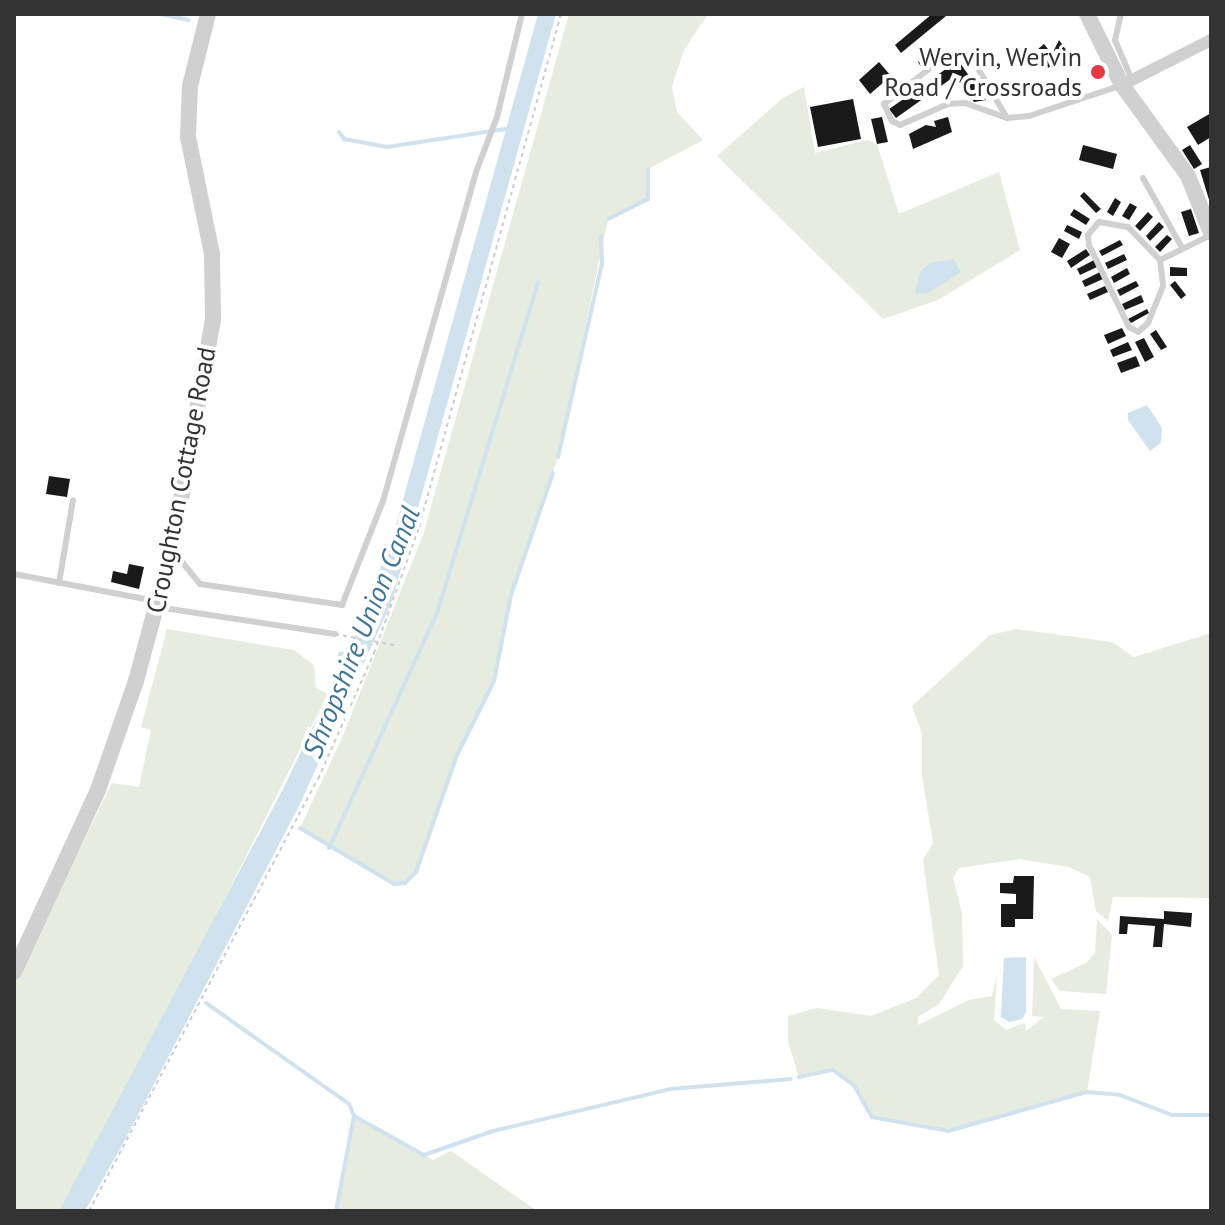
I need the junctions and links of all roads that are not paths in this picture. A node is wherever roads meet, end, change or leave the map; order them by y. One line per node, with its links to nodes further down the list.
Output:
1 (208, 14): 13 (street, Croughton Cottage Road)
2 (522, 14): 13 (lane)
3 (1087, 14): 6 (street)
4 (1121, 14): 6 (lane)
5 (1210, 43): 6 (street)
6 (1127, 82): 7 (lane); 9 (street)
7 (1007, 118): 7 (lane)
8 (1143, 178): 10 (lane)
9 (1211, 230): 10 (lane)
10 (1181, 246): 11 (lane)
11 (1160, 260): 11 (lane)
12 (73, 500): 15 (lane)
13 (172, 549): 16 (street, Croughton Cottage Road)
14 (14, 574): 15 (lane)
15 (59, 583): 16 (lane)
16 (158, 604): 17 (lane); 18 (street, Croughton Cottage Road)
17 (335, 634)
18 (14, 972)

